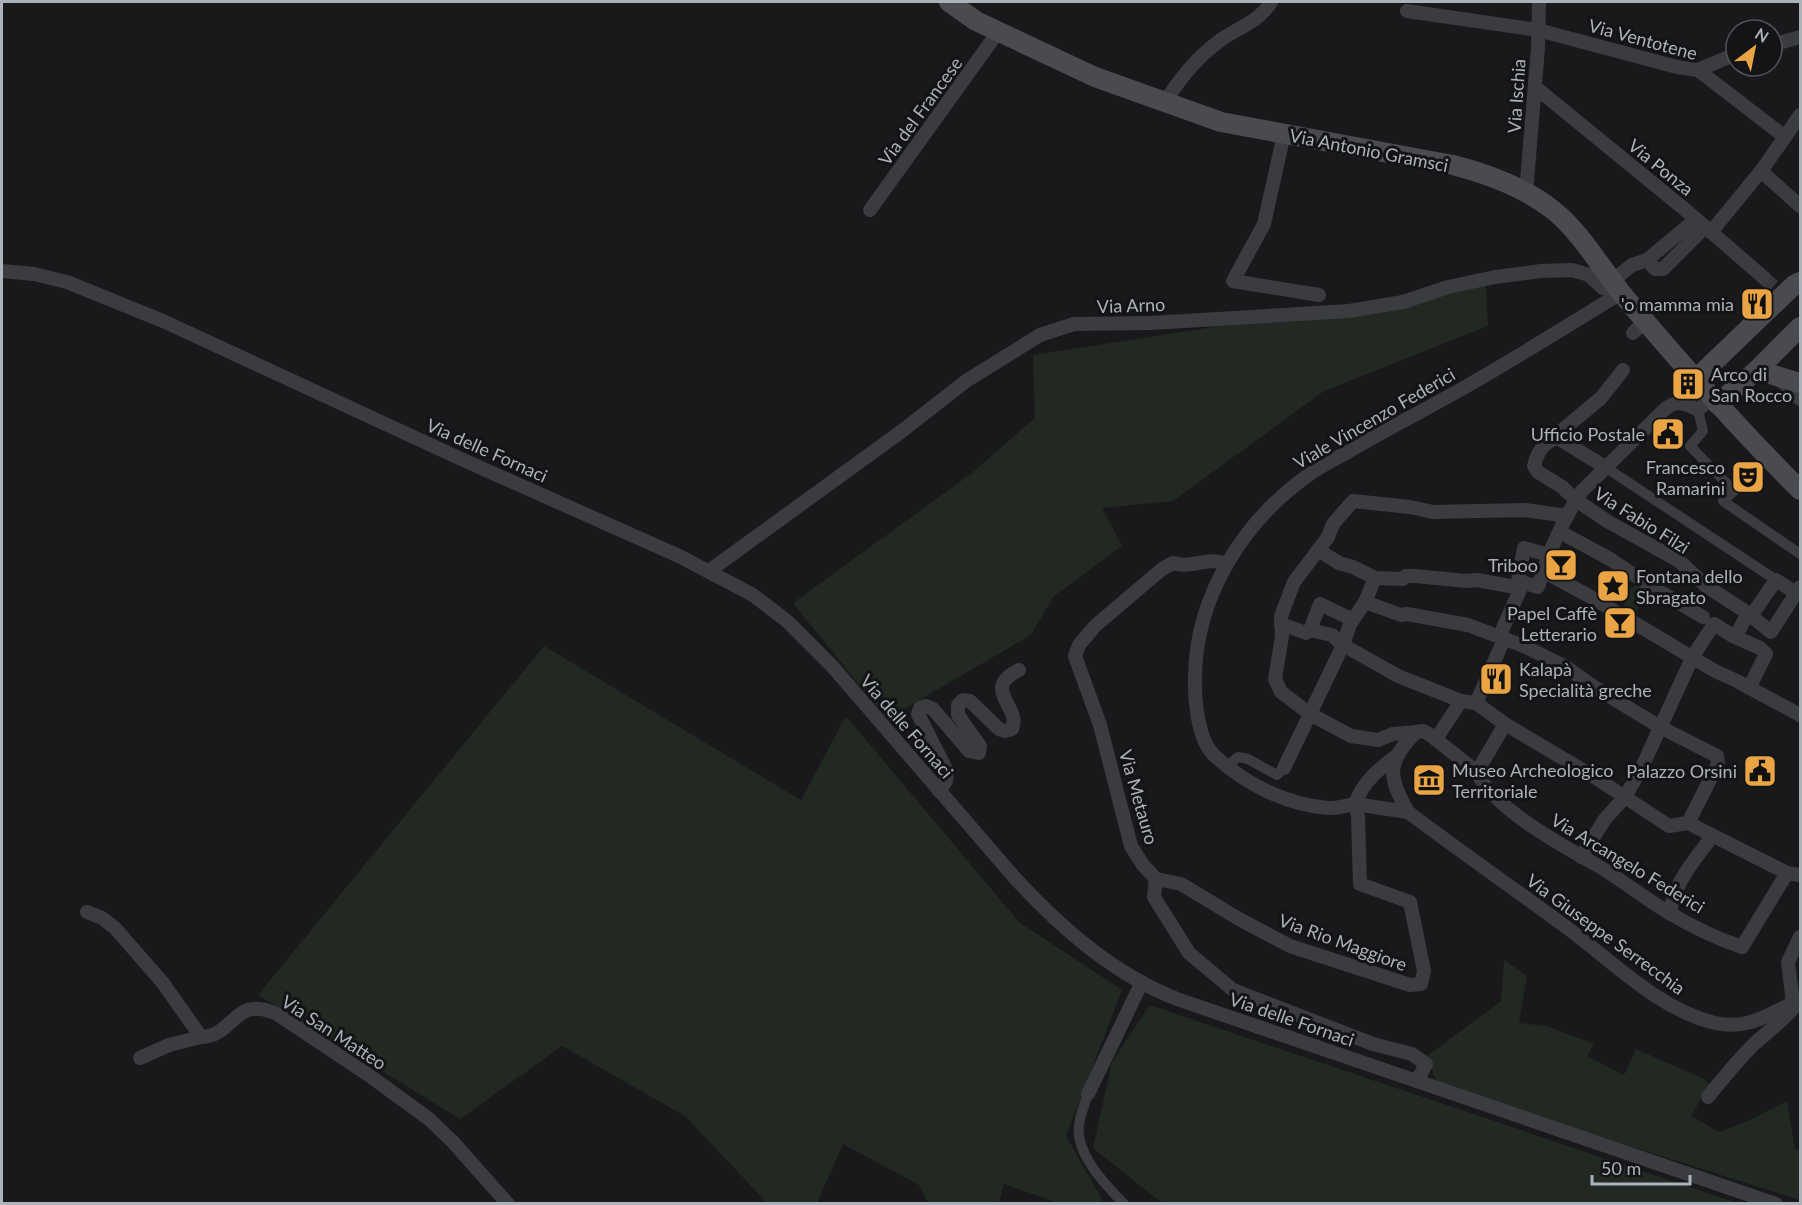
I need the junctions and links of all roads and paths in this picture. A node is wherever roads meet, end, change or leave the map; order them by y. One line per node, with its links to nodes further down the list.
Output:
1 (949, 2): 6 (main road, Via Antonio Gramsci)
2 (1270, 2): 12 (street)
3 (1539, 2): 5 (street, Via Ischia)
4 (1407, 11): 5 (street, Via Ventotene)
5 (1539, 30): 10 (street, Via Ventotene); 11 (street, Via Ischia)
6 (998, 32): 12 (main road, Via Antonio Gramsci); 19 (street, Via del Francese)
7 (1800, 37): 8 (street)
8 (1784, 42)
9 (1724, 59): 10 (street)
10 (1698, 70): 15 (street, Via Ventotene)
11 (1535, 87): 17 (street, Via Ischia); 20 (street, Via Ponza)
12 (1165, 102): 14 (main road, Via Antonio Gramsci)
13 (1800, 115): 15 (street)
14 (1284, 134): 17 (main road, Via Antonio Gramsci); 25 (street)
15 (1785, 137): 16 (street)
16 (1761, 171): 18 (street); 20 (street)
17 (1526, 193): 24 (main road, Via Antonio Gramsci)
18 (1800, 206)
19 (870, 210)
20 (1704, 226): 22 (street, Via Ponza); 24 (street, Viale Vincenzo Federici)
21 (2, 271): 44 (street, Via delle Fornaci)
22 (1762, 277)
23 (1800, 282): 30 (main road)
24 (1617, 287): 30 (main road, Via Antonio Gramsci); 43 (street, Viale Vincenzo Federici); 44 (street, Via Arno)
25 (1319, 296)
26 (1798, 333): 28 (main road)
27 (1623, 370): 34 (street)
28 (1757, 370): 29 (main road); 33 (main road)
29 (1778, 376): 31 (main road); 32 (street)
30 (1696, 378): 33 (main road, Via Antonio Gramsci)
31 (1800, 383)
32 (1800, 399)
33 (1709, 404): 35 (street); 36 (main road, Via Antonio Gramsci); 41 (street)
34 (1558, 438): 35 (street); 37 (street, Via Fabio Filzi)
35 (1605, 467): 37 (street); 47 (street)
36 (1800, 490)
37 (1576, 500): 38 (street); 55 (street, Via Fabio Filzi)
38 (1567, 516): 39 (street); 40 (street)
39 (1560, 532): 42 (street); 52 (street)
40 (1318, 550): 46 (street); 53 (street)
41 (1800, 554)
42 (1549, 555): 45 (street); 48 (street)
43 (1227, 564): 69 (street, Viale Vincenzo Federici); 80 (street, Via Metauro)
44 (709, 571): 72 (street, Via delle Fornaci)
45 (1543, 571): 48 (street); 58 (street)
46 (1375, 578): 48 (street); 50 (street)
47 (1776, 580): 49 (street); 49 (street)
48 (1522, 586): 56 (street)
49 (1798, 590)
50 (1365, 603): 51 (street); 56 (street)
51 (1353, 620): 54 (street); 57 (street)
52 (1710, 621): 55 (street); 58 (street)
53 (1281, 624): 54 (street); 63 (street)
54 (1310, 630): 57 (street)
55 (1733, 636): 60 (street)
56 (1504, 639): 61 (street); 65 (street)
57 (1343, 645): 61 (street); 63 (street)
58 (1693, 656): 60 (street); 65 (street)
59 (1019, 670): 72 (street)
60 (1749, 688): 62 (street)
61 (1472, 701): 64 (street); 67 (street)
62 (1800, 715)
63 (1307, 719): 66 (street); 70 (street)
64 (1505, 724): 71 (street); 73 (street)
65 (1660, 727): 73 (street); 76 (street)
66 (1416, 732): 67 (street, Via Arcangelo Federici); 68 (street)
67 (1436, 739): 71 (street, Via Arcangelo Federici)
68 (1399, 754): 74 (street); 75 (street)
69 (1226, 767): 70 (street); 74 (street, Viale Vincenzo Federici)
70 (1284, 768)
71 (1477, 772): 78 (street, Via Arcangelo Federici)
72 (939, 791): 84 (street, Via delle Fornaci)
73 (1625, 797): 76 (street); 78 (street)
74 (1355, 804): 75 (street, Viale Vincenzo Federici); 80 (street, Via Rio Maggiore)
75 (1408, 812): 85 (street, Via Giuseppe Serrecchia)
76 (1688, 823): 77 (street)
77 (1712, 836): 79 (street); 82 (street)
78 (1581, 857): 82 (street, Via Arcangelo Federici)
79 (1796, 874): 82 (street, Via Arcangelo Federici)
80 (1156, 879): 88 (street)
81 (87, 912): 86 (street)
82 (1671, 914)
83 (1800, 936): 85 (street)
84 (1142, 982): 88 (street, Via delle Fornaci); 89 (street)
85 (1798, 1001): 90 (street)
86 (201, 1037): 87 (street, Via San Matteo); 91 (street, Via San Matteo)
87 (140, 1058)
88 (1418, 1081): 93 (street, Via delle Fornaci)
89 (1088, 1094): 92 (street)
90 (1708, 1097)
91 (508, 1203)
92 (1124, 1203)
93 (1776, 1203)

